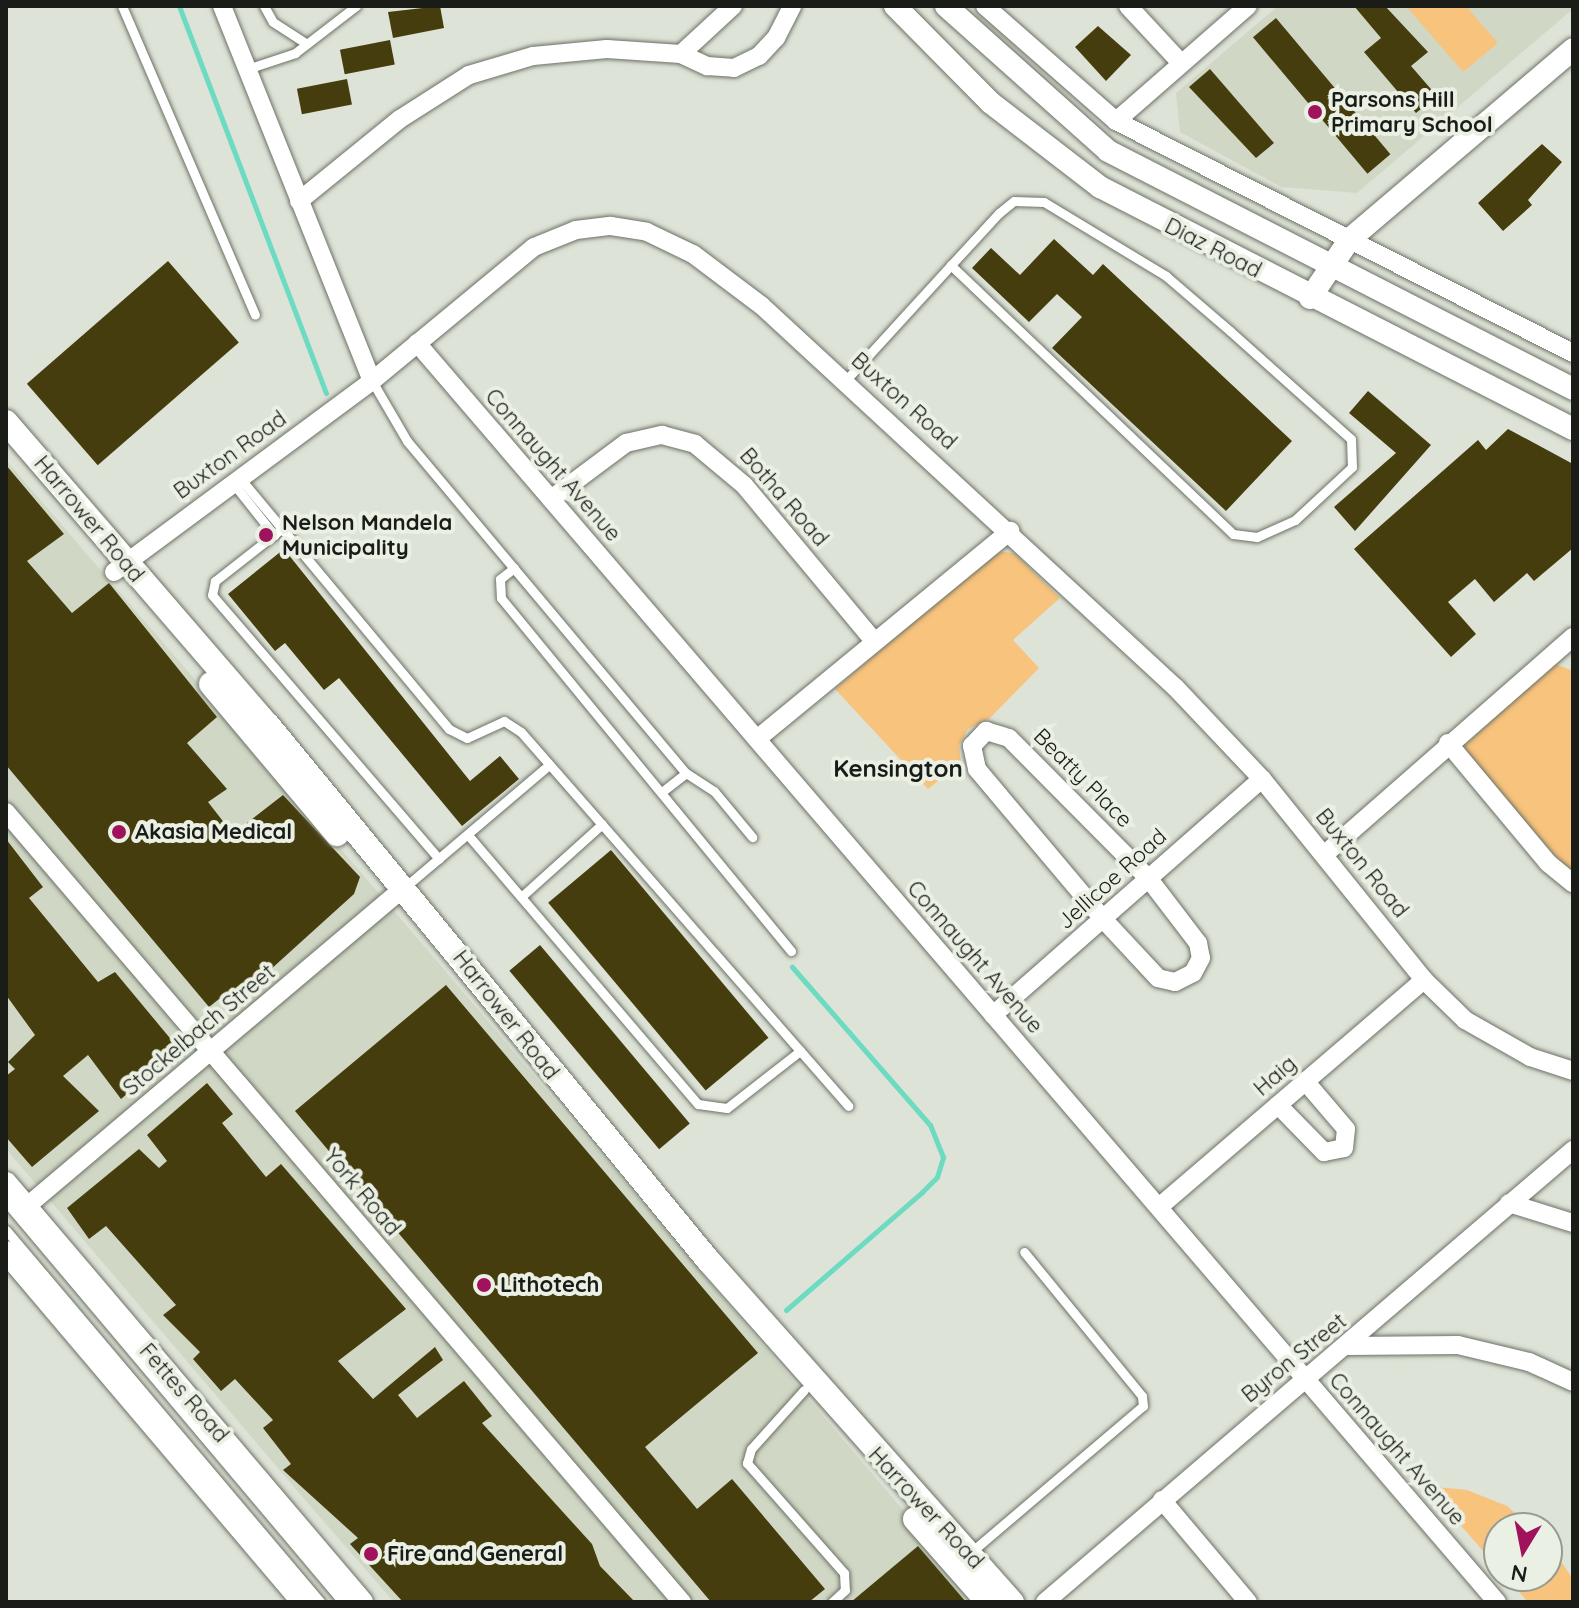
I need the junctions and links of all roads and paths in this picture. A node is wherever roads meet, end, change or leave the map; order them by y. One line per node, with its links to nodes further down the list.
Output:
1 (122, 6): 23 (lane)
2 (222, 6): 16 (street)
3 (264, 6): 12 (lane)
4 (356, 6): 12 (lane)
5 (733, 6): 14 (street)
6 (792, 6): 14 (street)
7 (895, 6): 22 (street, Diaz Road)
8 (946, 6): 20 (street, Diaz Road)
9 (985, 6): 17 (street)
10 (1128, 6): 15 (street)
11 (1248, 6): 15 (street)
12 (307, 44): 16 (lane)
13 (1573, 49): 19 (street)
14 (681, 54): 18 (street)
15 (1181, 63): 17 (street)
16 (247, 69): 18 (street)
17 (1116, 121): 19 (street)
18 (299, 201): 27 (street)
19 (1350, 239): 20 (street); 25 (street)
20 (1328, 264): 22 (street); 28 (street, Diaz Road)
21 (951, 265): 21 (lane); 26 (lane)
22 (1310, 298): 30 (street, Diaz Road)
23 (255, 315)
24 (417, 343): 26 (street, Buxton Road); 27 (street, Buxton Road); 33 (street, Connaught Avenue)
25 (1573, 353)
26 (846, 380): 34 (street, Buxton Road)
27 (372, 381): 32 (street, Buxton Road); 37 (lane)
28 (1573, 389)
29 (6, 422): 36 (main road, Harrower Road)
30 (1573, 429)
31 (6, 446): 36 (main road, Harrower Road)
32 (235, 480): 35 (lane); 36 (street, Buxton Road)
33 (551, 499): 38 (street, Botha Road); 40 (street, Connaught Avenue)
34 (1010, 531): 38 (street); 44 (street, Buxton Road)
35 (277, 532): 42 (lane); 51 (lane)
36 (120, 568): 54 (main road, Harrower Road)
37 (514, 568): 43 (lane); 45 (lane)
38 (875, 642): 40 (street)
39 (1570, 647): 41 (street)
40 (757, 739): 59 (street, Connaught Avenue)
41 (1448, 743): 50 (street); 53 (street)
42 (549, 765): 47 (lane); 48 (lane)
43 (686, 773): 45 (lane); 49 (lane)
44 (1262, 779): 50 (street, Buxton Road); 52 (street, Jellicoe Road)
45 (663, 791): 57 (lane)
46 (6, 812): 60 (street, York Road)
47 (602, 824): 55 (lane); 61 (lane)
48 (468, 835): 51 (lane); 55 (lane)
49 (752, 837)
50 (1325, 854): 58 (street, Buxton Road)
51 (439, 859): 54 (lane)
52 (1149, 879): 56 (street, Jellicoe Road); 56 (street, Beatty Place); 56 (street, Beatty Place)
53 (1573, 883)
54 (397, 894): 60 (street, Stockelbach Street); 78 (main road, Harrower Road); 80 (main road, Harrower Road)
55 (521, 897): 61 (lane)
56 (1104, 920): 59 (street, Jellicoe Road)
57 (791, 951)
58 (1424, 980): 62 (street, Buxton Road); 63 (street, Haig)
59 (993, 1015): 70 (street, Connaught Avenue)
60 (211, 1051): 69 (street, Stockelbach Street); 85 (street, York Road)
61 (800, 1051): 65 (lane)
62 (1573, 1071)
63 (1305, 1081): 64 (street, Haig); 64 (street)
64 (1278, 1105): 70 (street, Haig)
65 (848, 1106)
66 (1573, 1150): 68 (street, Byron Street)
67 (6, 1183): 69 (street, Fettes Road)
68 (1509, 1203): 71 (street); 75 (street, Byron Street)
69 (16, 1204): 83 (lane); 84 (street, Fettes Road)
70 (1159, 1207): 76 (street, Connaught Avenue)
71 (1573, 1223)
72 (6, 1230): 82 (lane)
73 (6, 1252): 81 (street, Fettes Road)
74 (1024, 1252): 80 (lane)
75 (1347, 1346): 76 (street, Byron Street); 77 (street)
76 (1305, 1378): 79 (street, Byron Street); 91 (street, Connaught Avenue)
77 (1573, 1382)
78 (804, 1390): 86 (lane); 87 (main road, Harrower Road)
79 (1162, 1500): 89 (street, Byron Street); 90 (street)
80 (970, 1553): 88 (main road, Harrower Road)
81 (303, 1602)
82 (320, 1602)
83 (343, 1602)
84 (362, 1602)
85 (682, 1602)
86 (832, 1602)
87 (988, 1602)
88 (1012, 1602)
89 (1045, 1602)
90 (1248, 1602)
91 (1497, 1602)

